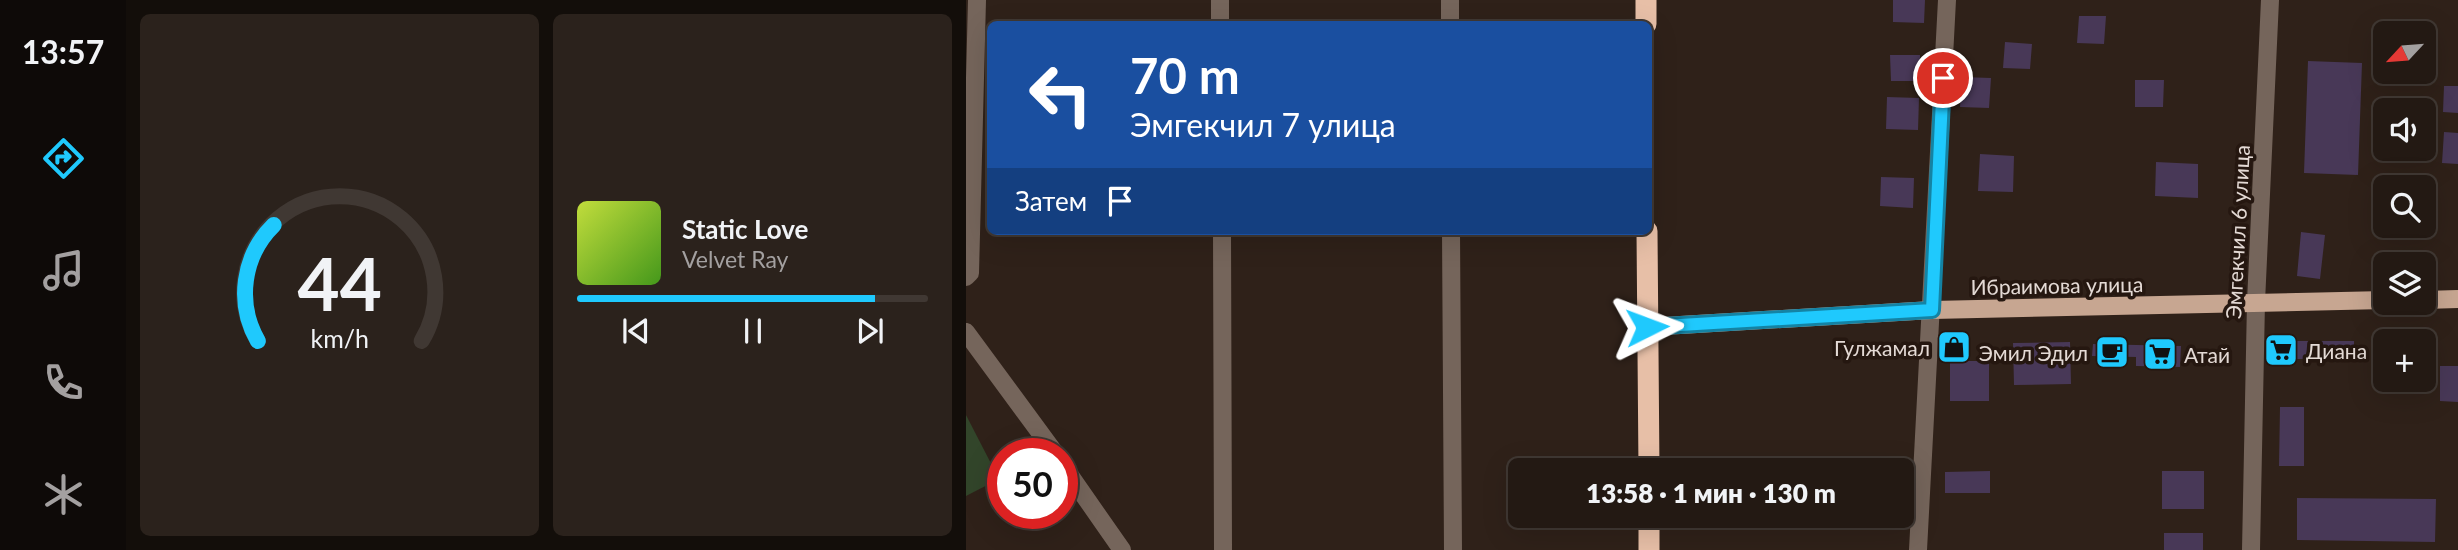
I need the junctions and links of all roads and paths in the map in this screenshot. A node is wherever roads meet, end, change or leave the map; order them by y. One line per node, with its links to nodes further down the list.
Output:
1 (977, 0): 13 (street)
2 (1220, 0): 7 (street)
3 (1450, 0): 8 (street)
4 (1646, 0): 9 (highway)
5 (1947, 0): 18 (street)
6 (2270, 0): 17 (street, Эмгекчил 6 улица)
7 (1220, 21)
8 (1450, 21)
9 (1646, 21)
10 (1222, 235): 26 (street)
11 (1451, 235): 27 (street)
12 (1647, 235): 19 (highway)
13 (968, 275)
14 (2458, 299): 16 (main road)
15 (2373, 300): 17 (main road, Ибраимова улица)
16 (2436, 300)
17 (2256, 302): 18 (main road, Ибраимова улица); 30 (street, Эмгекчил 6 улица)
18 (1932, 310): 19 (main road, Ибраимова улица); 29 (street)
19 (1647, 327): 22 (highway)
20 (966, 332): 21 (street)
21 (1044, 438)
22 (1648, 458)
23 (1078, 487): 25 (street)
24 (1649, 528): 28 (highway)
25 (1122, 550)
26 (1223, 550)
27 (1452, 550)
28 (1649, 550)
29 (1918, 550)
30 (2251, 550)

